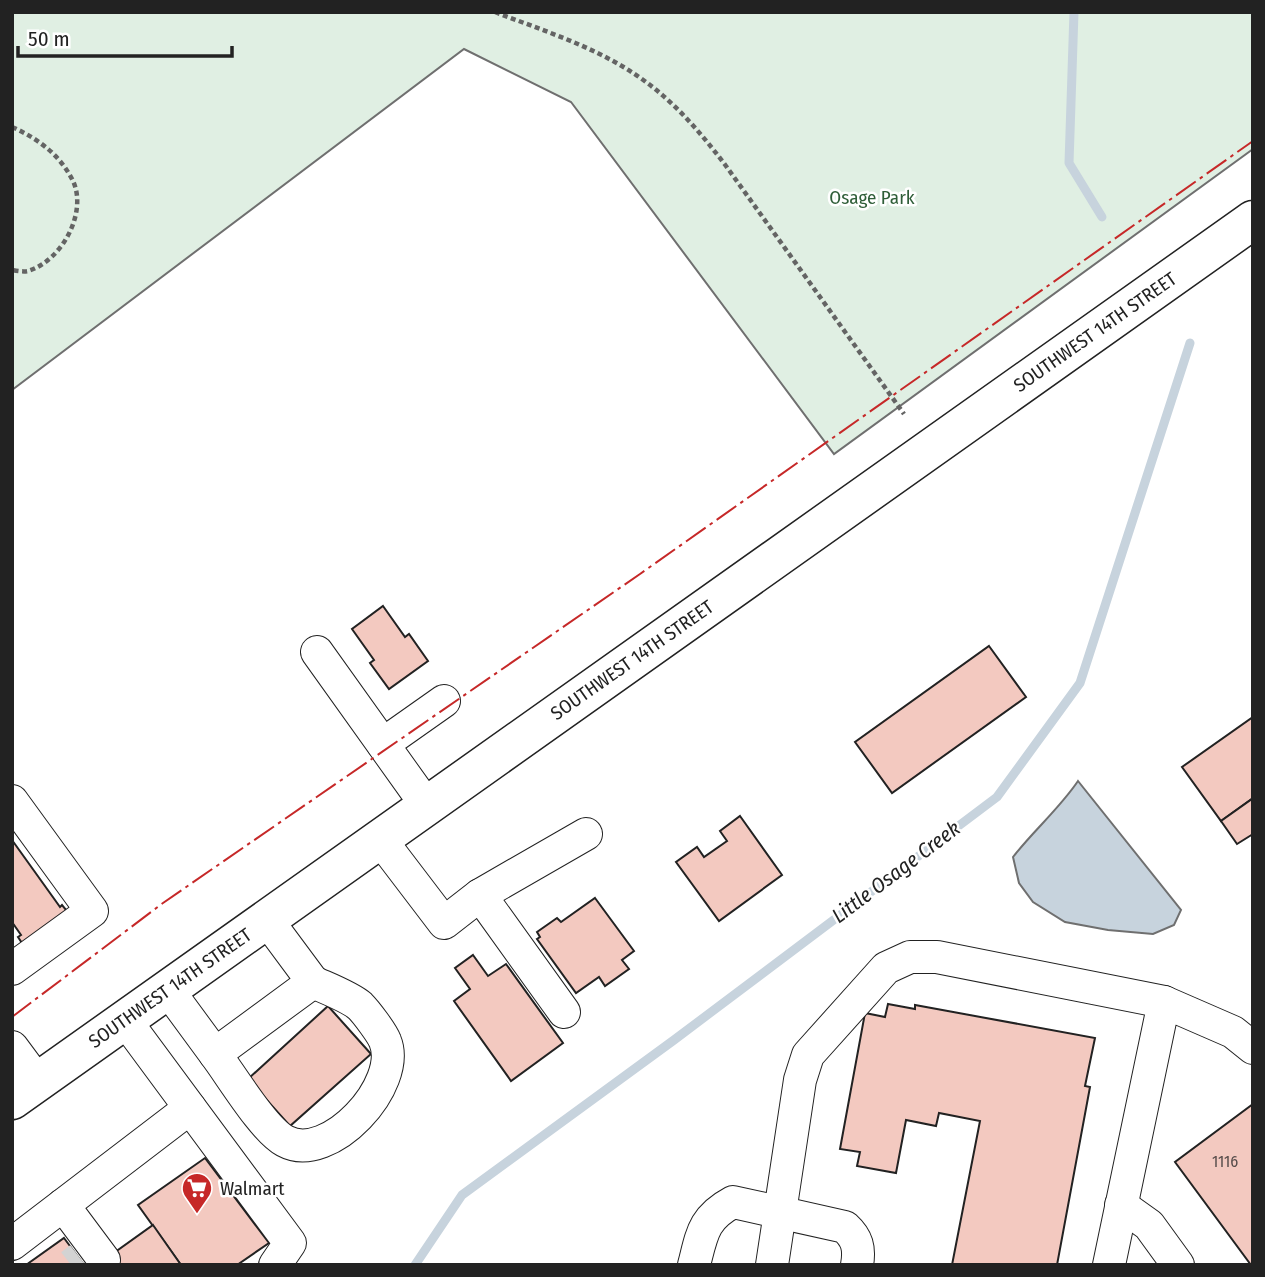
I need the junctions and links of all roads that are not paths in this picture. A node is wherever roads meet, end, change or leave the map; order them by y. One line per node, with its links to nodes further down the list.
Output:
1 (1253, 220): 6 (main road, SOUTHWEST 14TH STREET)
2 (317, 652): 4 (street)
3 (444, 701): 4 (street)
4 (383, 744): 6 (street)
5 (12, 801): 11 (street)
6 (427, 806): 8 (main road, SOUTHWEST 14TH STREET)
7 (586, 834): 9 (street)
8 (380, 839): 9 (street); 10 (main road, SOUTHWEST 14TH STREET)
9 (480, 895): 15 (street)
10 (267, 920): 12 (street); 13 (main road, SOUTHWEST 14TH STREET)
11 (12, 969)
12 (313, 982): 19 (street); 19 (street)
13 (168, 990): 16 (main road, SOUTHWEST 14TH STREET); 19 (street)
14 (1164, 1002): 18 (street); 23 (street); 24 (street)
15 (564, 1012)
16 (125, 1020): 20 (main road, SOUTHWEST 14TH STREET); 21 (street)
17 (12, 1047): 20 (street)
18 (1253, 1048)
19 (215, 1054)
20 (25, 1091)
21 (190, 1108): 22 (street); 27 (street)
22 (63, 1205): 25 (street); 26 (street)
23 (1121, 1205): 31 (street); 32 (street)
24 (780, 1213): 28 (street); 29 (street); 30 (street)
25 (12, 1244)
26 (93, 1255)
27 (275, 1265)
28 (694, 1265)
29 (772, 1265)
30 (857, 1265)
31 (1109, 1265)
32 (1178, 1265)

